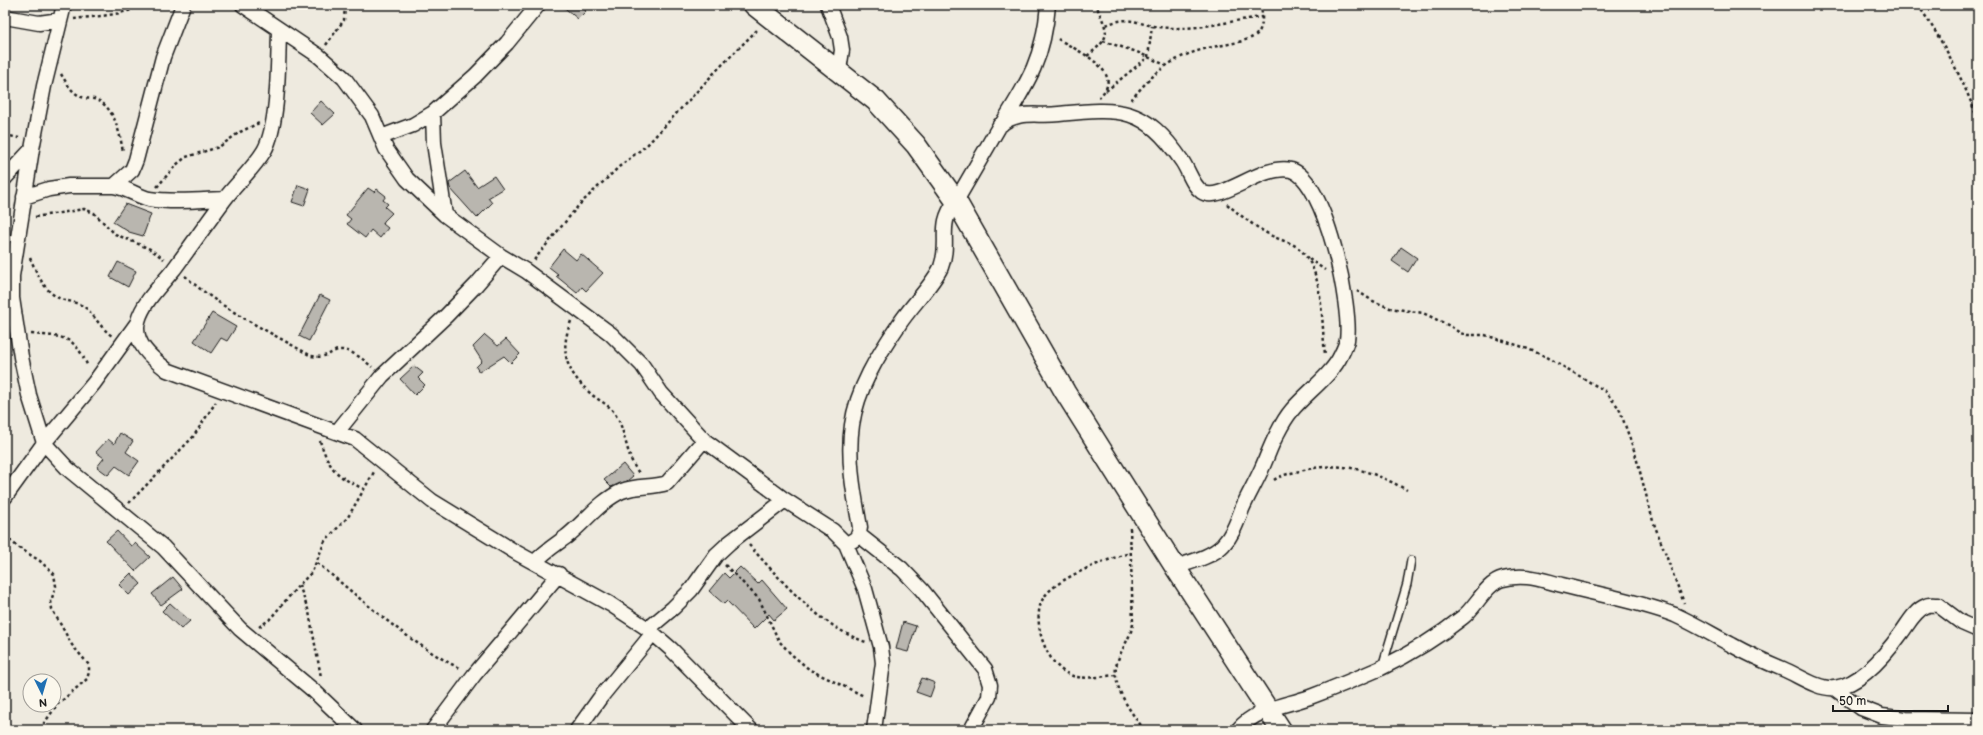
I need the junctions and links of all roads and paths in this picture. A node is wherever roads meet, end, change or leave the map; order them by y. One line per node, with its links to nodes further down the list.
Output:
1 (64, 5): 16 (street)
2 (142, 5): 16 (path)
3 (183, 5): 37 (street)
4 (243, 5): 20 (street)
5 (345, 5): 23 (path)
6 (538, 5): 31 (street)
7 (754, 5): 15 (street)
8 (828, 5): 27 (street)
9 (1048, 5): 19 (street)
10 (1096, 5): 17 (path)
11 (1261, 5): 13 (path)
12 (1918, 5): 33 (path)
13 (1262, 16): 18 (path); 26 (path)
14 (5, 17): 16 (street)
15 (770, 17): 27 (street); 50 (path)
16 (60, 20): 22 (street)
17 (1106, 25): 18 (path); 21 (path)
18 (1152, 26): 25 (path)
19 (1046, 29): 24 (path); 34 (street)
20 (280, 31): 23 (street); 32 (street)
21 (1104, 41): 24 (path); 25 (path)
22 (52, 54): 36 (street); 37 (path)
23 (319, 56): 35 (street)
24 (1086, 56): 28 (path)
25 (1148, 57): 26 (path); 28 (path)
26 (1165, 65): 29 (path)
27 (838, 70): 44 (street)
28 (1105, 92): 30 (path)
29 (1121, 111): 30 (street); 40 (street)
30 (1080, 112): 34 (street)
31 (433, 113): 35 (street); 45 (street)
32 (273, 116): 42 (path); 43 (street)
33 (1978, 120)
34 (1000, 125): 44 (street)
35 (381, 138): 45 (street)
36 (32, 149): 38 (street); 41 (street)
37 (126, 176): 39 (street)
38 (5, 178)
39 (114, 186): 41 (street); 42 (street)
40 (1216, 195): 51 (street); 56 (path)
41 (24, 197): 46 (street)
42 (149, 199): 43 (street)
43 (224, 199): 49 (street)
44 (956, 200): 71 (street); 74 (street)
45 (445, 215): 48 (street)
46 (21, 219): 47 (street); 49 (path)
47 (19, 235): 54 (street); 55 (path)
48 (501, 256): 50 (street); 57 (street)
49 (175, 267): 53 (street); 57 (path)
50 (526, 271): 52 (street)
51 (1343, 281): 56 (street); 85 (path)
52 (576, 307): 62 (street); 66 (path)
53 (138, 322): 55 (street); 59 (street)
54 (18, 333): 58 (path); 63 (street)
55 (122, 344): 58 (street)
56 (1329, 372): 82 (street)
57 (382, 376): 61 (street)
58 (94, 383): 63 (street)
59 (222, 392): 60 (street); 72 (path)
60 (313, 423): 61 (street); 67 (path)
61 (337, 432): 64 (street)
62 (704, 440): 66 (street); 70 (street)
63 (44, 443): 69 (street); 72 (street)
64 (378, 458): 67 (path); 80 (street)
65 (1272, 481): 68 (path)
66 (649, 487): 80 (street)
67 (364, 489): 81 (path)
68 (1407, 490)
69 (5, 497)
70 (785, 500): 73 (street); 76 (street)
71 (1135, 504): 77 (path); 82 (street)
72 (120, 512): 86 (street)
73 (739, 535): 78 (street); 89 (path)
74 (859, 535): 76 (street); 106 (street)
75 (5, 536): 101 (path)
76 (846, 544): 89 (street)
77 (1130, 553): 92 (path); 92 (path)
78 (716, 555): 88 (street); 95 (path)
79 (1411, 560): 90 (lane)
80 (534, 562): 83 (street)
81 (317, 563): 84 (path); 91 (path)
82 (1175, 567): 96 (street)
83 (559, 574): 88 (street); 91 (street)
84 (299, 585): 86 (path); 94 (path)
85 (1696, 624): 90 (street); 93 (street)
86 (240, 629): 94 (street)
87 (1978, 630): 93 (street)
88 (651, 631): 103 (street); 104 (street)
89 (881, 647): 95 (street)
90 (1382, 667): 96 (street)
91 (474, 675): 102 (street)
92 (1116, 675): 107 (path)
93 (1834, 688): 97 (street)
94 (324, 701): 99 (street)
95 (878, 701): 105 (street)
96 (1267, 710): 108 (street); 109 (street)
97 (1978, 720)
98 (5, 726): 100 (path)
99 (353, 729)
100 (9, 730)
101 (39, 730)
102 (433, 730)
103 (577, 730)
104 (751, 730)
105 (874, 730)
106 (971, 730)
107 (1145, 730)
108 (1238, 730)
109 (1281, 730)

